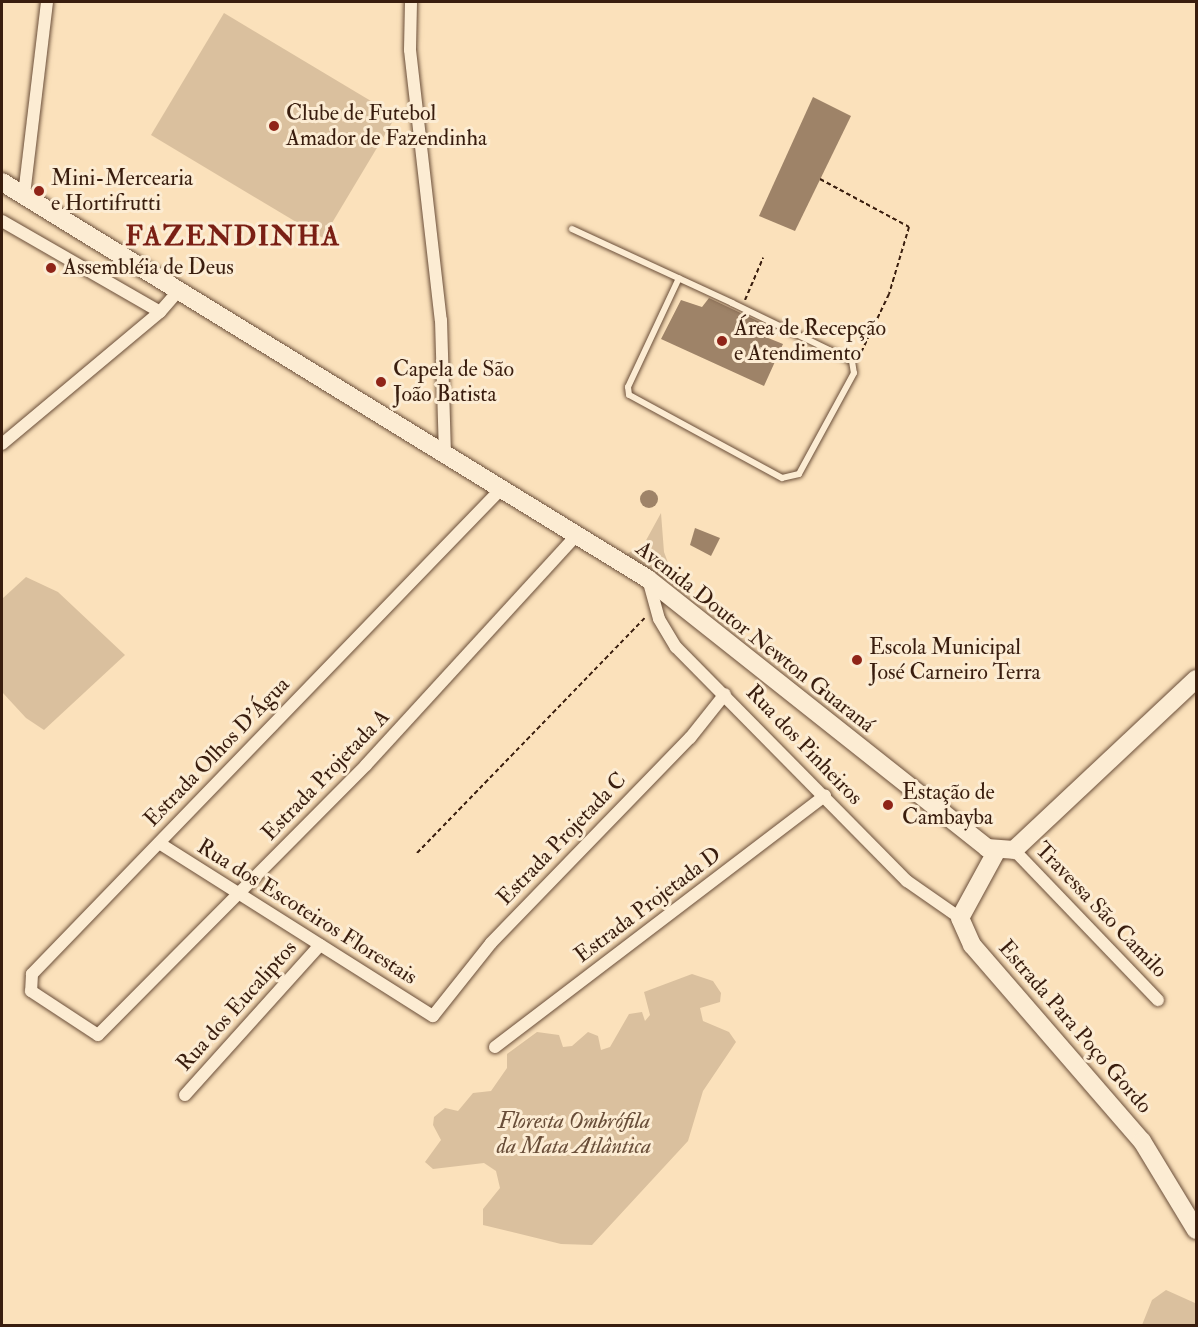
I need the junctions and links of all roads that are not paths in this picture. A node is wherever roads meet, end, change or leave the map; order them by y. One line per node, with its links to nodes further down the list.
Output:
1 (47, 2): 4 (street)
2 (411, 2): 11 (street)
3 (2, 182): 4 (main road, Avenida Doutor Newton Guaraná)
4 (24, 195): 8 (main road, Avenida Doutor Newton Guaraná)
5 (2, 221): 9 (street)
6 (572, 229): 7 (lane)
7 (679, 278): 7 (lane)
8 (179, 290): 9 (street); 11 (main road, Avenida Doutor Newton Guaraná)
9 (160, 312): 10 (street)
10 (2, 444)
11 (445, 455): 12 (main road, Avenida Doutor Newton Guaraná)
12 (501, 489): 13 (main road, Avenida Doutor Newton Guaraná); 18 (street, Estrada Olhos D'Água)
13 (577, 536): 14 (main road, Avenida Doutor Newton Guaraná); 20 (street, Estrada Projetada A)
14 (648, 579): 16 (street, Rua dos Pinheiros); 19 (main road, Avenida Doutor Newton Guaraná)
15 (1197, 679): 19 (main road)
16 (725, 694): 17 (street, Rua dos Pinheiros); 24 (street, Estrada Projetada C)
17 (825, 796): 21 (street, Rua dos Pinheiros); 26 (street, Estrada Projetada D)
18 (159, 843): 20 (street, Rua dos Escoteiros Florestais); 25 (street, Estrada Olhos D'Água)
19 (1005, 851): 21 (main road); 23 (street, Travessa São Camilo)
20 (240, 894): 22 (street, Rua dos Escoteiros Florestais); 25 (street, Estrada Projetada A)
21 (960, 918): 28 (main road, Estrada Para Poço Gordo)
22 (320, 945): 24 (street, Rua dos Escoteiros Florestais); 27 (street, Rua dos Eucaliptos)
23 (1158, 1000)
24 (433, 1016)
25 (98, 1035)
26 (495, 1047)
27 (185, 1095)
28 (1197, 1230)

